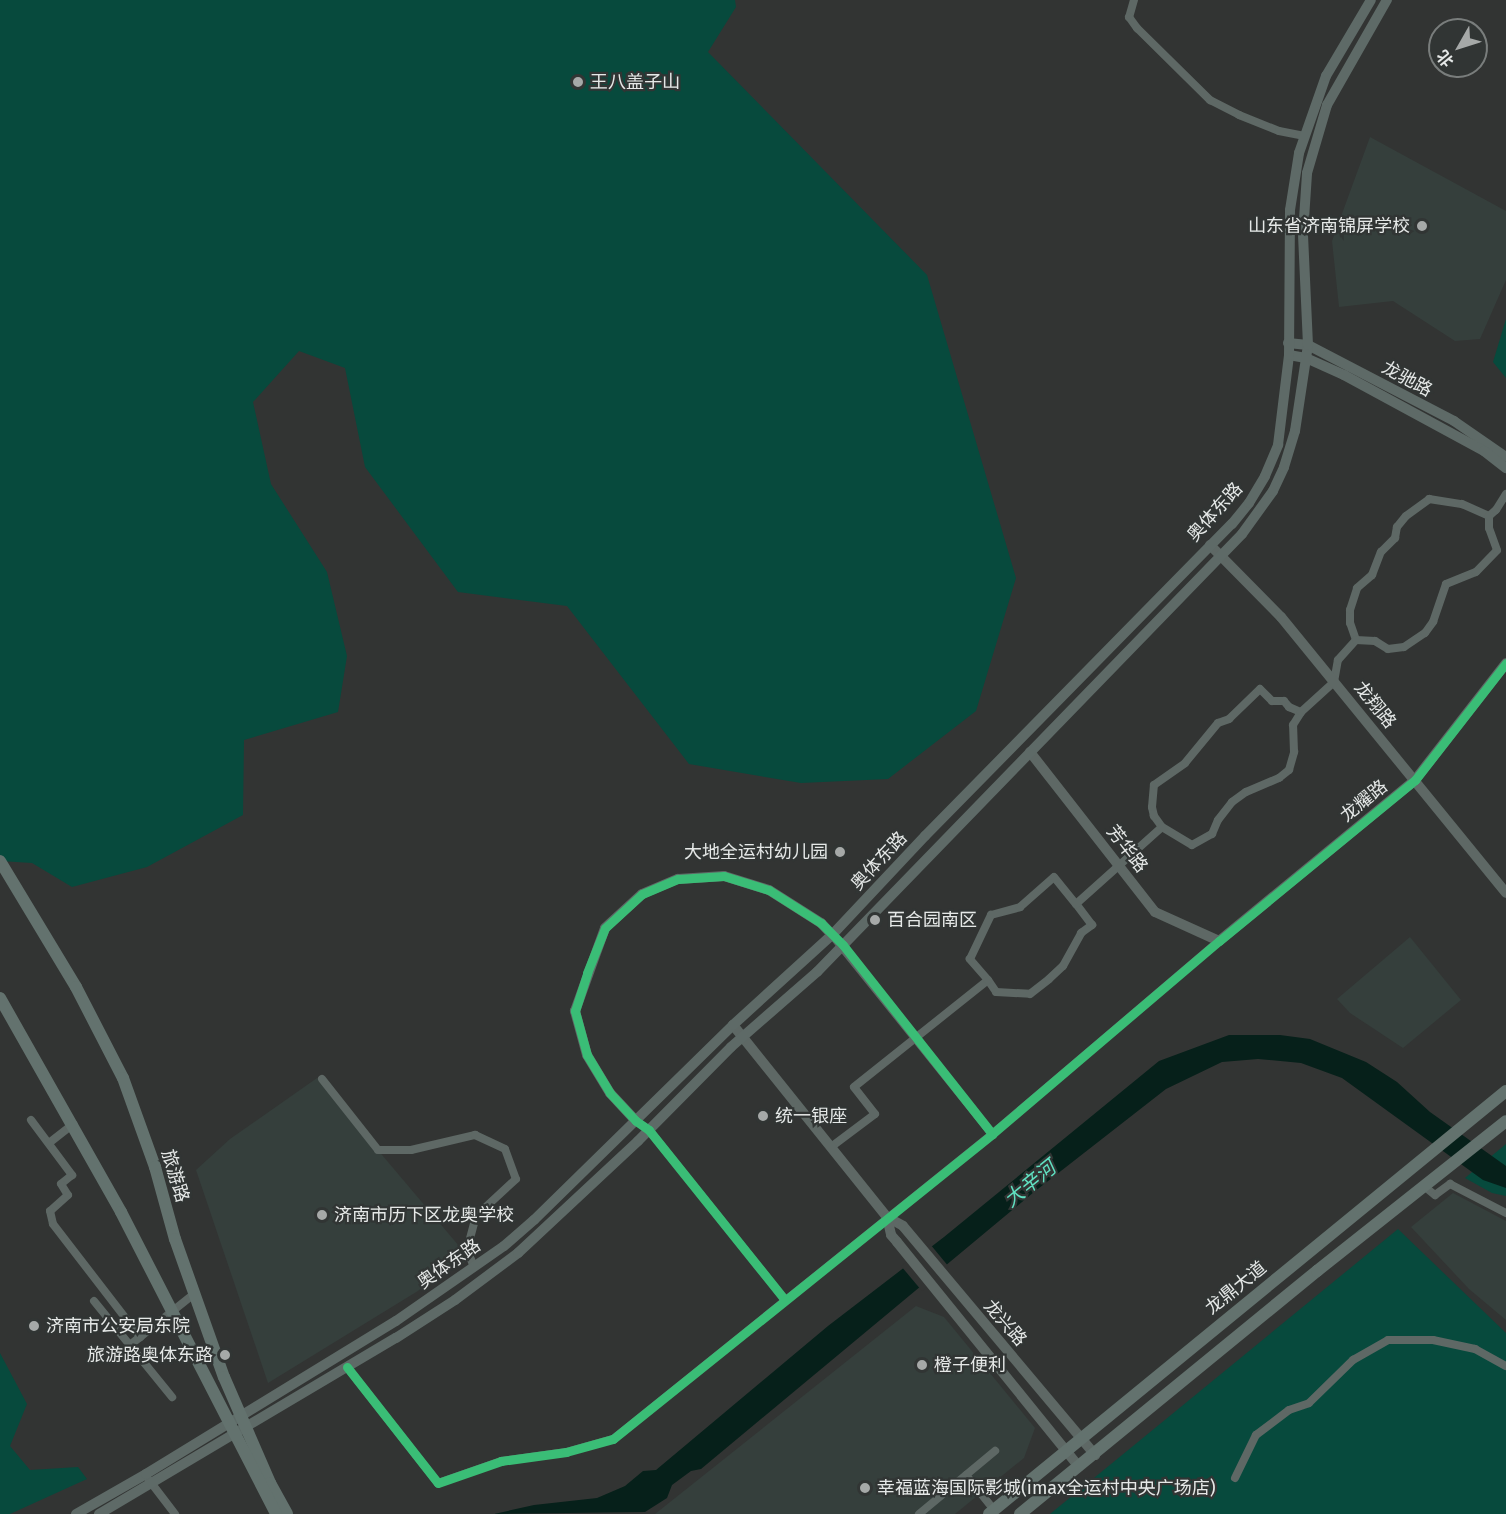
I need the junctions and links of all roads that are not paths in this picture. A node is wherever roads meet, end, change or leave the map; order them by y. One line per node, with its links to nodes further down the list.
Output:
1 (1134, 0): 4 (street)
2 (1371, 0): 4 (main road, 奥体东路)
3 (1387, 0): 6 (main road)
4 (1305, 136): 5 (main road, 奥体东路)
5 (1287, 343): 6 (main road, 龙驰路); 7 (main road, 奥体东路)
6 (1308, 345): 8 (main road); 9 (main road, 龙驰路)
7 (1289, 355): 8 (main road, 龙驰路); 13 (main road, 奥体东路)
8 (1306, 358): 10 (main road, 龙驰路); 14 (main road)
9 (1506, 457)
10 (1506, 468)
11 (1506, 494): 12 (street)
12 (1489, 516): 15 (street); 15 (street)
13 (1210, 545): 14 (street, 龙翔路); 26 (main road, 奥体东路)
14 (1221, 556): 17 (street, 龙翔路); 19 (main road)
15 (1356, 640): 17 (street)
16 (1506, 663): 20 (street, 龙耀路)
17 (1334, 682): 18 (street); 20 (street, 龙翔路)
18 (1301, 712): 21 (street); 21 (street)
19 (1030, 752): 23 (street, 芳华路); 28 (main road)
20 (1415, 780): 24 (street, 龙翔路); 27 (street, 龙耀路)
21 (1162, 827): 23 (street)
22 (0, 861): 47 (main road, 旅游路)
23 (1119, 866): 25 (street); 27 (street, 芳华路)
24 (1506, 893)
25 (1076, 904): 29 (street); 29 (street)
26 (832, 935): 28 (street); 31 (main road, 奥体东路); 36 (street)
27 (1218, 941): 40 (street)
28 (843, 945): 32 (main road); 40 (street)
29 (988, 980): 42 (street)
30 (0, 998): 38 (main road, 旅游路)
31 (733, 1025): 32 (street, 龙兴路); 36 (main road, 奥体东路)
32 (743, 1038): 39 (main road); 42 (street, 龙兴路)
33 (322, 1078): 46 (street)
34 (1506, 1091): 57 (main road, 龙鼎大道)
35 (31, 1120): 41 (street)
36 (636, 1121): 39 (street); 46 (main road, 奥体东路)
37 (1506, 1121): 43 (main road)
38 (73, 1124): 41 (street); 50 (main road, 旅游路)
39 (649, 1130): 48 (street); 54 (main road)
40 (992, 1134): 45 (street)
41 (48, 1143): 51 (street)
42 (831, 1147): 45 (street, 龙兴路)
43 (1425, 1187): 44 (street); 61 (main road)
44 (1506, 1213)
45 (887, 1217): 48 (street); 57 (street, 龙兴路); 59 (street, 龙兴路)
46 (474, 1268): 64 (main road, 奥体东路)
47 (194, 1294): 50 (street); 56 (main road, 旅游路)
48 (785, 1300): 54 (street)
49 (94, 1301): 52 (street)
50 (173, 1310): 51 (street); 56 (main road, 旅游路)
51 (140, 1337): 52 (street)
52 (130, 1345): 55 (street)
53 (1506, 1366): 65 (street)
54 (347, 1367): 64 (main road)
55 (172, 1397)
56 (230, 1409): 58 (main road, 旅游路)
57 (1082, 1436): 59 (main road, 龙鼎大道); 61 (street, 龙兴路)
58 (244, 1440): 66 (main road, 旅游路); 73 (main road, 旅游路)
59 (1066, 1450): 62 (street, 龙兴路); 67 (main road, 龙鼎大道)
60 (994, 1451): 63 (street)
61 (1095, 1455): 62 (main road)
62 (1079, 1467): 75 (main road)
63 (966, 1475): 67 (street); 74 (street)
64 (148, 1478): 68 (main road, 奥体东路); 69 (main road); 70 (street)
65 (1235, 1478)
66 (262, 1489): 71 (main road); 72 (main road, 旅游路)
67 (991, 1512)
68 (76, 1514)
69 (99, 1514)
70 (175, 1514)
71 (266, 1514)
72 (276, 1514)
73 (287, 1514)
74 (919, 1514)
75 (1020, 1514)

